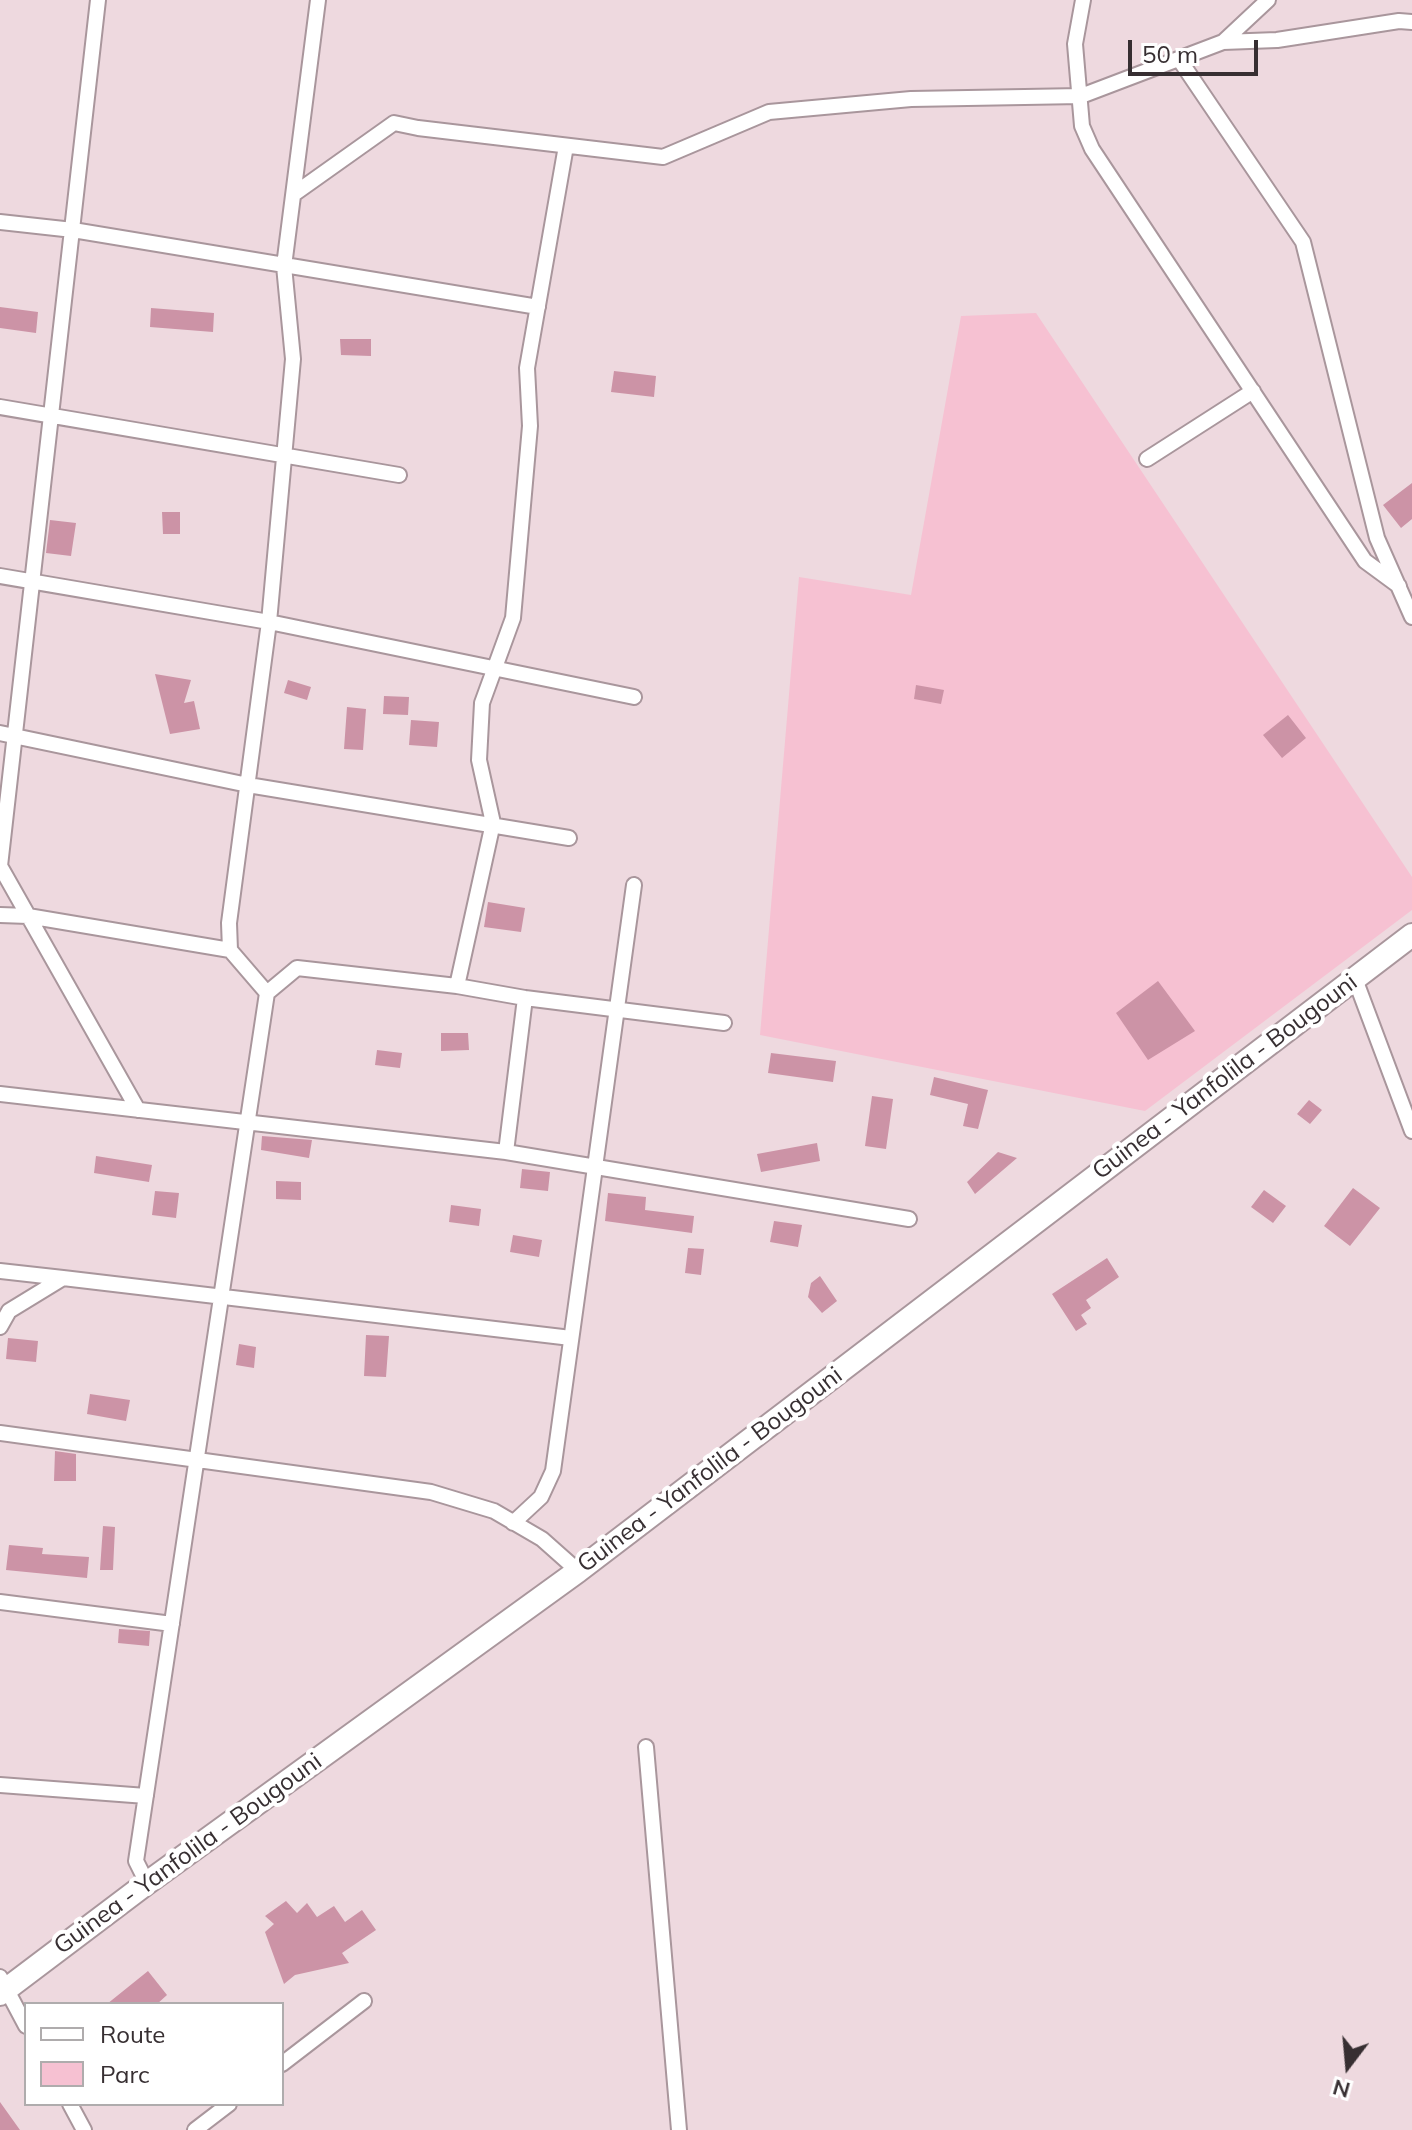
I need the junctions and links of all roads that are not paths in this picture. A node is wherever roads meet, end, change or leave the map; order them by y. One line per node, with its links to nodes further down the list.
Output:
1 (98, 0): 12 (street)
2 (318, 0): 10 (street)
3 (1083, 0): 8 (street)
4 (1268, 0): 6 (street)
5 (1412, 22): 6 (street)
6 (1223, 42): 7 (street)
7 (1179, 59): 8 (street); 23 (street)
8 (1081, 96): 9 (street); 15 (street)
9 (566, 146): 10 (street); 14 (street)
10 (294, 194): 13 (street)
11 (0, 222): 12 (street)
12 (73, 230): 13 (street); 17 (street)
13 (284, 266): 14 (street); 18 (street)
14 (538, 307): 26 (street)
15 (1253, 391): 19 (street); 23 (street)
16 (0, 407): 17 (street)
17 (51, 416): 18 (street); 22 (street)
18 (284, 457): 20 (street); 25 (street)
19 (1147, 459)
20 (399, 475)
21 (0, 576): 22 (street)
22 (32, 581): 25 (street); 29 (street)
23 (1399, 586): 24 (street)
24 (1412, 617)
25 (269, 622): 26 (street); 30 (street)
26 (495, 669): 27 (street); 31 (street)
27 (634, 697)
28 (0, 733): 29 (street)
29 (16, 737): 30 (street); 35 (street)
30 (248, 785): 31 (street); 37 (street)
31 (493, 823): 32 (street); 39 (street)
32 (569, 838)
33 (634, 885): 42 (street)
34 (0, 915): 35 (street)
35 (28, 916): 37 (street); 45 (street)
36 (1412, 935): 38 (main road, Guinea - Yanfolila - Bougouni)
37 (230, 950): 40 (street)
38 (1355, 979): 47 (street); 59 (main road, Guinea - Yanfolila - Bougouni)
39 (457, 986): 40 (street); 41 (street)
40 (267, 993): 46 (street)
41 (525, 998): 42 (street); 48 (street)
42 (617, 1010): 43 (street); 49 (street)
43 (724, 1023)
44 (0, 1094): 45 (street)
45 (138, 1110): 46 (street)
46 (248, 1122): 48 (street); 53 (street)
47 (1412, 1131)
48 (506, 1152): 49 (street)
49 (595, 1167): 50 (street); 55 (street)
50 (909, 1219)
51 (0, 1271): 52 (street)
52 (63, 1278): 53 (street); 54 (street)
53 (221, 1296): 55 (street); 57 (street)
54 (0, 1327)
55 (571, 1338): 58 (street)
56 (0, 1433): 57 (street)
57 (197, 1460): 58 (street); 61 (street)
58 (513, 1523): 59 (street)
59 (578, 1571): 65 (main road, Guinea - Yanfolila - Bougouni)
60 (0, 1602): 61 (street)
61 (172, 1624): 64 (street)
62 (646, 1747): 74 (street)
63 (0, 1785): 64 (street)
64 (146, 1796): 65 (street)
65 (147, 1883): 66 (main road, Guinea - Yanfolila - Bougouni)
66 (2, 1987): 68 (street)
67 (364, 2001): 69 (street)
68 (24, 2023)
69 (284, 2062)
70 (71, 2106): 72 (street)
71 (226, 2106): 73 (street)
72 (84, 2130)
73 (195, 2130)
74 (679, 2130)

